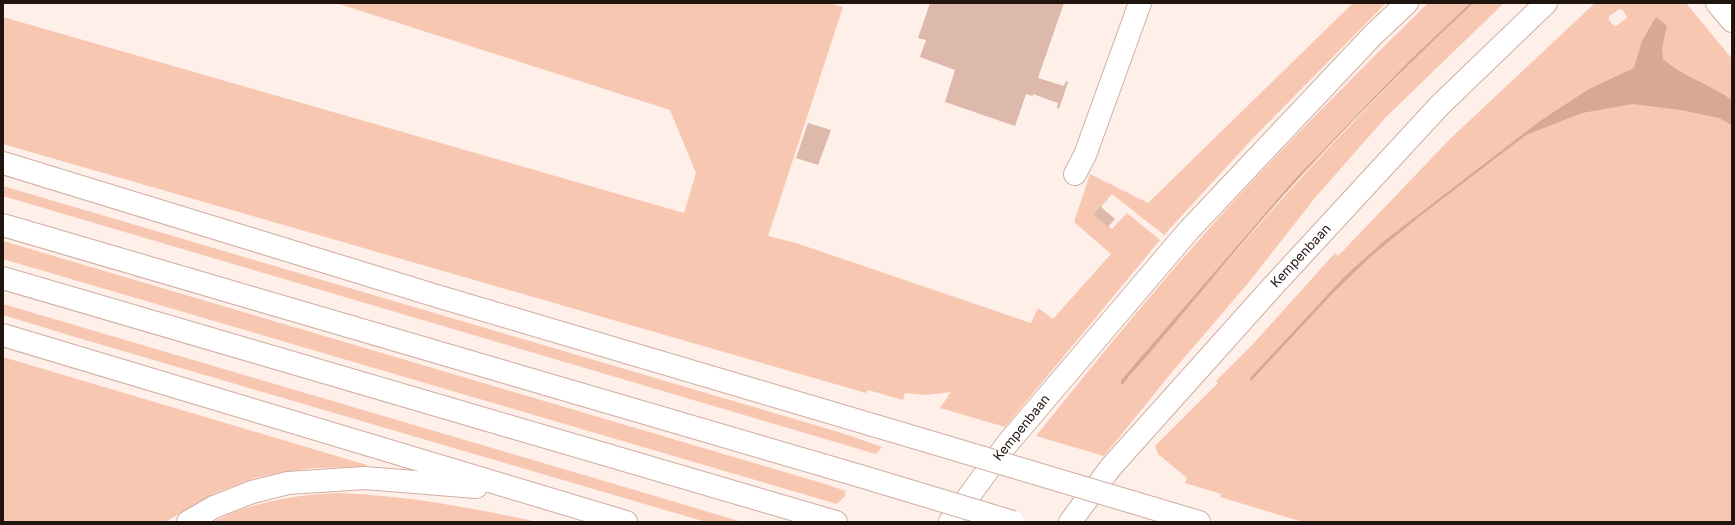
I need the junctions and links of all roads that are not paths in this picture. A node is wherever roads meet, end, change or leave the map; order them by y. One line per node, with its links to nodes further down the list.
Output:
1 (1140, 3): 7 (main road)
2 (1407, 3): 15 (main road, Kempenbaan)
3 (1546, 3): 17 (main road, Kempenbaan)
4 (1717, 3): 5 (main road)
5 (1732, 21)
6 (3, 164): 18 (main road, bridge)
7 (1075, 174)
8 (3, 225): 16 (main road, bridge)
9 (3, 278): 12 (main road)
10 (3, 335): 11 (main road)
11 (517, 490): 13 (main road); 14 (main road)
12 (832, 521)
13 (188, 522)
14 (626, 522)
15 (950, 522)
16 (1013, 522)
17 (1070, 522)
18 (1199, 522)

